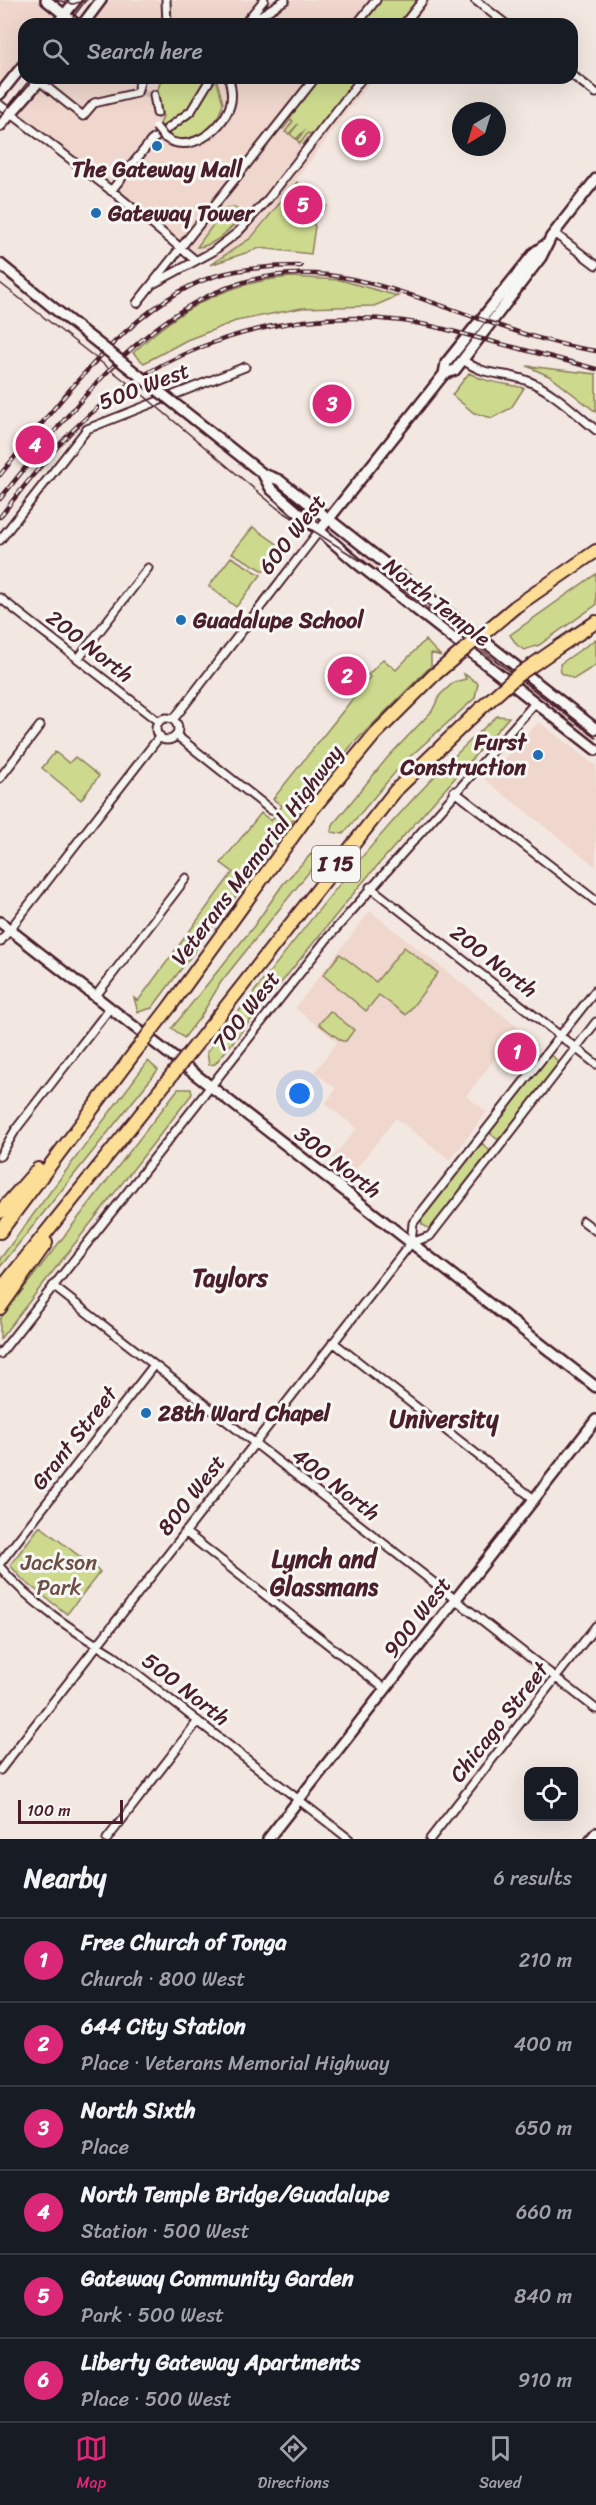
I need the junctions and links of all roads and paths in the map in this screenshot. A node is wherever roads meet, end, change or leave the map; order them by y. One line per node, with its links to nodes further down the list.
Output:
1 (46, 0): 12 (main road)
2 (76, 0): 11 (main road); 12 (main road)
3 (101, 0): 11 (main road)
4 (166, 0): 16 (street)
5 (264, 0): 17 (street)
6 (285, 0): 10 (street)
7 (376, 0): 20 (street)
8 (423, 0): 21 (street)
9 (475, 0): 22 (street)
10 (272, 10): 18 (street); 19 (street)
11 (92, 13): 15 (main road)
12 (64, 15): 13 (main road); 14 (main road)
13 (62, 18)
14 (68, 18)
15 (88, 18)
16 (167, 18)
17 (250, 18)
18 (257, 18)
19 (265, 18)
20 (362, 18)
21 (409, 18)
22 (498, 18)
23 (18, 72): 33 (main road)
24 (578, 80): 32 (street)
25 (39, 84): 36 (main road)
26 (46, 84): 27 (street)
27 (140, 84)
28 (208, 84): 41 (street)
29 (230, 84): 39 (street, bridge)
30 (310, 84): 44 (street)
31 (357, 84): 45 (street)
32 (596, 93)
33 (0, 94)
34 (154, 95): 37 (street)
35 (0, 105): 36 (street)
36 (10, 113): 38 (main road); 41 (street)
37 (157, 113)
38 (0, 126)
39 (156, 127)
40 (596, 179): 42 (main road, 600 West)
41 (111, 191): 44 (street)
42 (554, 233): 43 (main road, 600 West); 47 (street)
43 (545, 245): 50 (main road, 600 West); 52 (main road, 600 West)
44 (183, 248): 45 (street); 48 (street)
45 (195, 260): 48 (street)
46 (0, 264): 54 (main road, North Temple, bridge)
47 (596, 265)
48 (153, 284): 49 (street)
49 (137, 303)
50 (463, 360): 52 (main road, 600 West); 53 (street)
51 (245, 367): 57 (street, 500 West)
52 (444, 374): 55 (main road, 600 West)
53 (596, 430)
54 (263, 474): 55 (main road, North Temple); 56 (main road, North Temple)
55 (329, 518): 56 (main road, 600 West); 67 (main road, North Temple)
56 (320, 530): 63 (main road, North Temple); 64 (street, 600 West)
57 (0, 540)
58 (596, 551): 88 (highway, Veterans Memorial Highway / I 15, bridge)
59 (148, 568): 62 (street)
60 (0, 598): 62 (street, 200 North)
61 (596, 622): 89 (highway, I 15, bridge)
62 (78, 659): 65 (street, 200 North)
63 (535, 703): 70 (main road, North Temple); 72 (street, 700 West)
64 (173, 720): 65 (street); 68 (street)
65 (159, 722): 69 (street)
66 (40, 726): 71 (street)
67 (596, 729)
68 (176, 735): 69 (street); 73 (street)
69 (159, 736): 78 (street)
70 (596, 750)
71 (0, 778)
72 (454, 792): 75 (street, 700 West); 76 (street)
73 (271, 810)
74 (186, 878): 81 (street)
75 (370, 887): 84 (street, 200 North); 87 (street, 700 West)
76 (596, 902)
77 (0, 922): 78 (main road, 300 North)
78 (9, 930): 79 (street); 81 (main road, 300 North)
79 (0, 942)
80 (596, 990): 84 (street, 800 West)
81 (95, 997): 82 (main road, 300 North)
82 (110, 1008): 87 (main road, 300 North); 90 (street)
83 (596, 1022): 85 (street, 800 West)
84 (561, 1036): 85 (street, 200 North); 95 (street, 800 West)
85 (576, 1048): 86 (street, 200 North); 95 (street, 800 West)
86 (596, 1064)
87 (209, 1086): 95 (main road, 300 North); 96 (street, 700 West)
88 (92, 1108): 91 (highway); 94 (highway, Veterans Memorial Highway / I 15)
89 (121, 1136): 97 (highway, I 15); 98 (highway)
90 (0, 1156)
91 (0, 1212)
92 (583, 1221): 93 (street)
93 (596, 1231)
94 (0, 1232)
95 (411, 1243): 99 (street, 800 West); 102 (main road, 300 North)
96 (53, 1286): 100 (street, 700 West); 101 (street, 400 North)
97 (0, 1290)
98 (0, 1308)
99 (333, 1342): 104 (street, 800 West); 105 (street)
100 (0, 1354)
101 (154, 1365): 104 (street, 400 North); 107 (street, Grant Street)
102 (596, 1387)
103 (596, 1420): 105 (main road, 900 West)
104 (254, 1443): 106 (street, 800 West); 109 (street, 400 North)
105 (534, 1499): 109 (main road, 900 West)
106 (184, 1532): 111 (street, 800 West); 113 (street)
107 (0, 1563)
108 (0, 1567): 111 (street, 500 North)
109 (455, 1600): 112 (street, 400 North); 113 (main road, 900 West)
110 (596, 1626): 112 (street, Chicago Street)
111 (97, 1645): 115 (street, 500 North); 116 (street, 800 West)
112 (556, 1678): 114 (street, 400 North); 122 (street, Chicago Street)
113 (385, 1689): 117 (main road, 900 West)
114 (596, 1709)
115 (198, 1721): 117 (street, 500 North); 119 (street)
116 (0, 1770)
117 (299, 1800): 120 (main road, 900 West); 121 (street, 500 North)
118 (596, 1833): 123 (main road)
119 (107, 1839)
120 (268, 1839)
121 (349, 1839)
122 (430, 1839)
123 (591, 1839)

